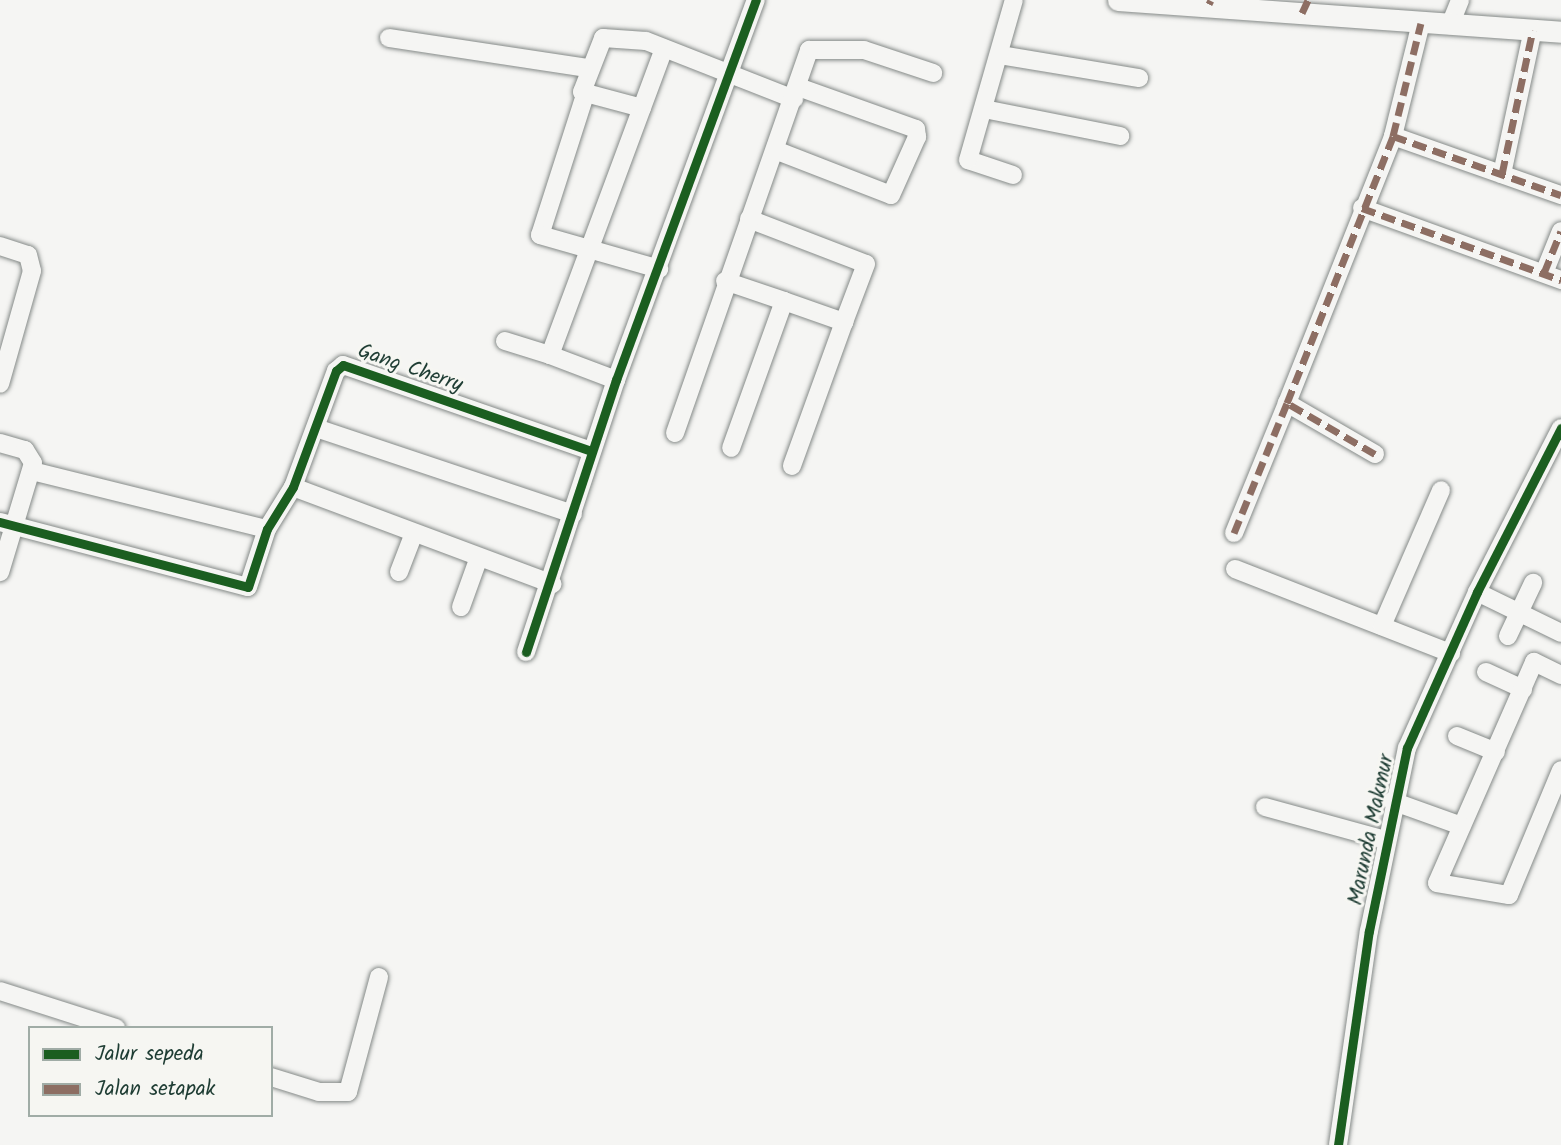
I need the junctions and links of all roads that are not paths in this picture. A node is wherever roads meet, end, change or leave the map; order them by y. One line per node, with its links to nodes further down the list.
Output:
1 (756, 0): 16 (street)
2 (1014, 0): 13 (street)
3 (1118, 0): 5 (main road)
4 (1460, 0): 8 (street)
5 (1210, 2): 6 (main road)
6 (1305, 7): 7 (main road)
7 (1421, 23): 8 (main road); 23 (street)
8 (1450, 25): 9 (main road)
9 (1533, 30): 10 (main road); 25 (street)
10 (1559, 36)
11 (389, 38): 14 (street)
12 (664, 48): 14 (street); 16 (street); 20 (street)
13 (1000, 55): 17 (street); 21 (street)
14 (587, 68): 19 (street)
15 (933, 74): 18 (street)
16 (727, 75): 18 (street); 33 (street)
17 (1139, 78)
18 (796, 93): 24 (street); 24 (street)
19 (585, 95): 20 (street); 32 (street)
20 (642, 108): 32 (street)
21 (984, 109): 22 (street); 26 (street)
22 (1120, 136)
23 (1393, 136): 25 (street); 28 (street)
24 (775, 150): 29 (street)
25 (1502, 174): 27 (street)
26 (1013, 175)
27 (1561, 195)
28 (1362, 208): 34 (street); 43 (street)
29 (748, 219): 36 (street); 38 (street)
30 (1561, 231): 34 (street)
31 (0, 246): 42 (street)
32 (592, 249): 33 (street); 40 (street)
33 (659, 269): 41 (street)
34 (1544, 273): 35 (street)
35 (1561, 280)
36 (725, 281): 37 (street); 46 (street)
37 (784, 301): 38 (street); 48 (street)
38 (844, 322): 51 (street)
39 (505, 341): 40 (street)
40 (550, 355): 41 (street)
41 (617, 380): 49 (street)
42 (0, 384)
43 (1287, 403): 50 (street); 58 (street)
44 (316, 428): 49 (street, Gang Cherry); 53 (street, Gang Cherry); 55 (street)
45 (1561, 428): 66 (street, Marunda Makmur)
46 (675, 433)
47 (0, 443): 52 (street)
48 (731, 448)
49 (591, 451): 55 (street)
50 (1375, 454)
51 (792, 466)
52 (32, 471): 56 (street); 57 (street)
53 (293, 487): 57 (street, Gang Cherry); 59 (street)
54 (1441, 490): 69 (street)
55 (573, 514): 65 (street)
56 (7, 524): 57 (street, Gang Cherry); 62 (street)
57 (267, 529)
58 (1234, 533)
59 (414, 535): 60 (street); 63 (street)
60 (479, 557): 65 (street); 67 (street)
61 (1235, 569): 69 (street)
62 (0, 572)
63 (399, 572)
64 (1533, 583): 68 (street)
65 (552, 584): 72 (street)
66 (1476, 592): 68 (street); 73 (street, Marunda Makmur)
67 (461, 607)
68 (1519, 612): 70 (street); 71 (street)
69 (1382, 626): 73 (street)
70 (1561, 633)
71 (1508, 636)
72 (526, 652)
73 (1451, 653): 80 (street, Marunda Makmur)
74 (1486, 672): 76 (street)
75 (1561, 675): 76 (street)
76 (1523, 689): 78 (street)
77 (1457, 736): 78 (street)
78 (1496, 752): 82 (street)
79 (1561, 770): 82 (street)
80 (1392, 801): 82 (street); 83 (street, Marunda Makmur)
81 (1265, 807): 83 (street)
82 (1462, 826)
83 (1386, 840): 88 (street, Marunda Makmur)
84 (379, 978): 87 (street)
85 (0, 991): 86 (street)
86 (110, 1026)
87 (273, 1078)
88 (1338, 1145)

